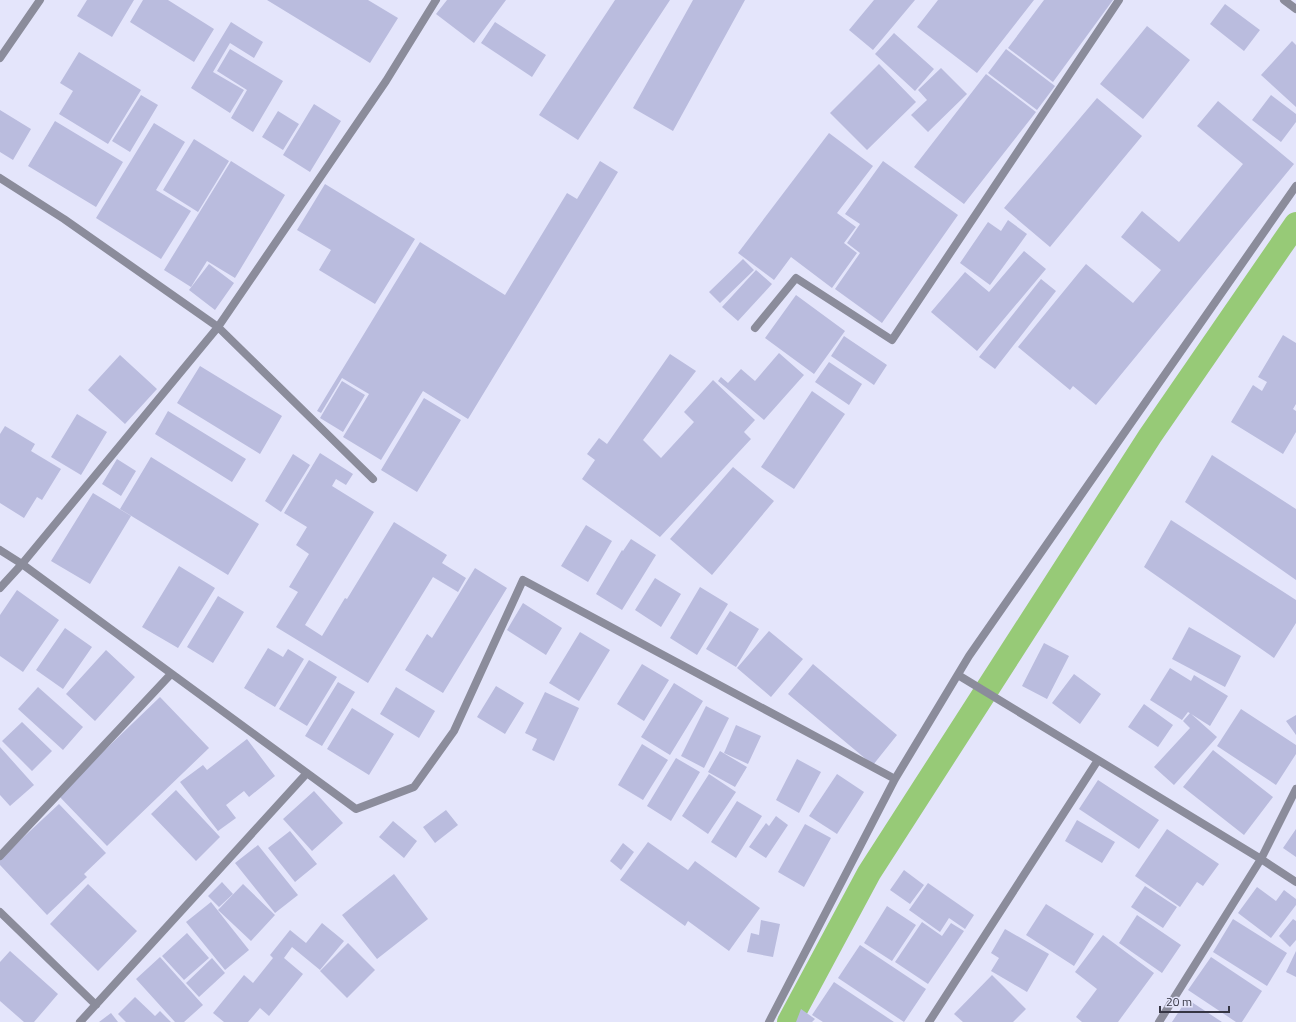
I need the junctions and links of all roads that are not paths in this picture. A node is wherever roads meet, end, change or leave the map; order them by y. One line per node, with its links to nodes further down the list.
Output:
1 (40, 0): 6 (street)
2 (436, 0): 9 (street)
3 (1119, 0): 10 (street)
4 (1284, 0): 5 (street)
5 (1296, 9)
6 (0, 58)
7 (0, 178): 9 (street)
8 (1296, 186): 16 (street)
9 (218, 326): 11 (street); 13 (street)
10 (754, 328)
11 (373, 479)
12 (0, 550): 13 (street)
13 (22, 564): 14 (street); 15 (street)
14 (0, 588)
15 (171, 674): 18 (street); 21 (street)
16 (959, 675): 17 (street); 19 (street)
17 (1098, 760): 22 (street); 28 (street)
18 (306, 773): 19 (street); 25 (street)
19 (895, 779): 27 (street)
20 (1296, 789): 22 (street)
21 (0, 856)
22 (1260, 859): 23 (street); 29 (street)
23 (1296, 882)
24 (0, 912): 25 (street)
25 (96, 1005): 26 (street)
26 (80, 1022)
27 (769, 1022)
28 (930, 1022)
29 (1159, 1022)

